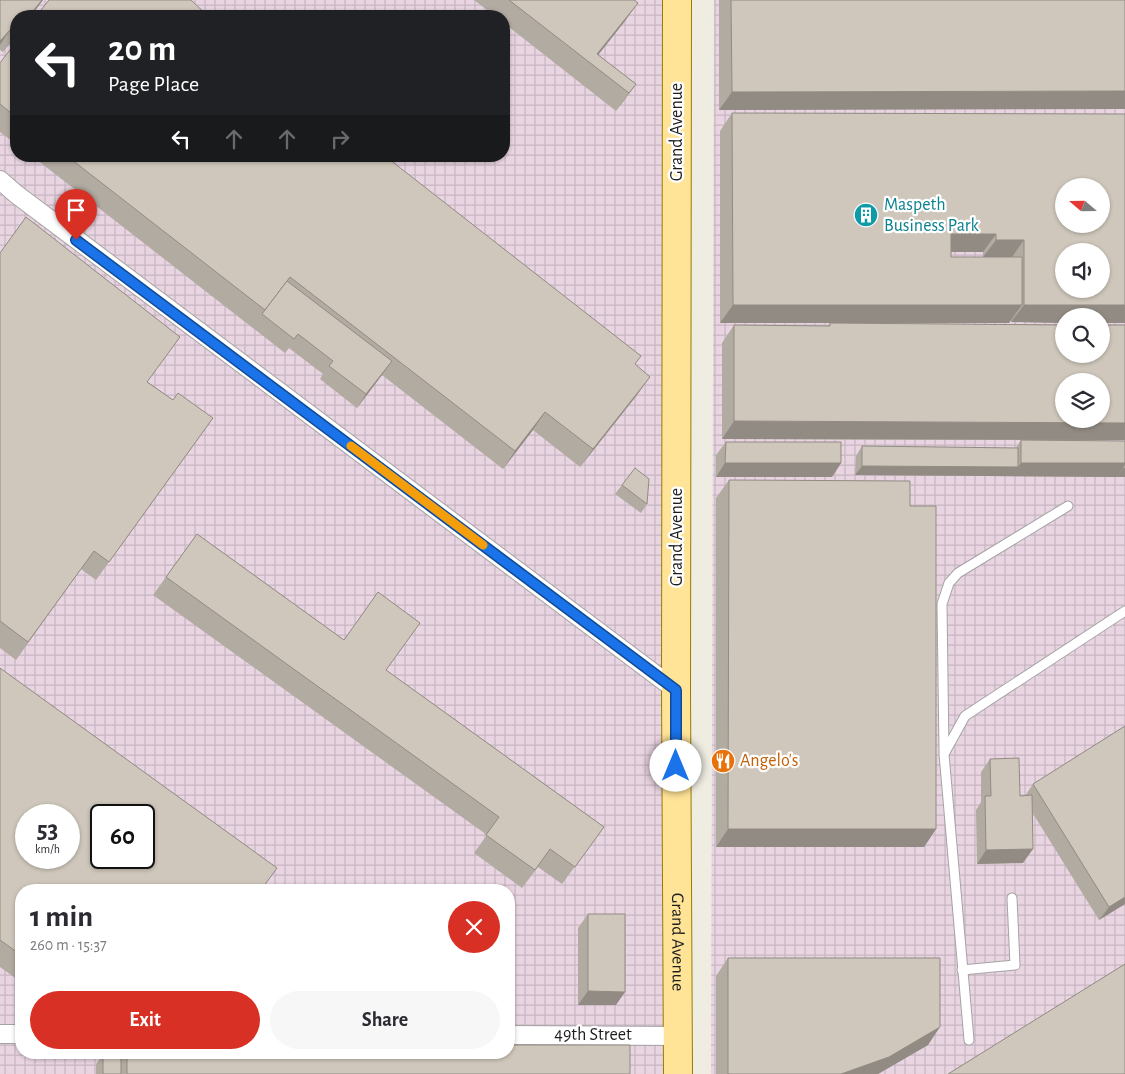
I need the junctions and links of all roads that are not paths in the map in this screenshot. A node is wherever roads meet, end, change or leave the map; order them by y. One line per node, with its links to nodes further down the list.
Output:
1 (678, 0): 5 (main road, Grand Avenue)
2 (0, 180): 5 (street)
3 (1068, 506): 6 (lane)
4 (1125, 611): 6 (lane)
5 (676, 690): 12 (main road, Grand Avenue)
6 (944, 754): 8 (lane)
7 (1012, 898): 8 (lane)
8 (962, 970): 13 (lane)
9 (0, 1034): 10 (street)
10 (15, 1034)
11 (515, 1034): 12 (street, 49th Street)
12 (678, 1036): 14 (main road, Grand Avenue)
13 (968, 1040)
14 (678, 1074)

